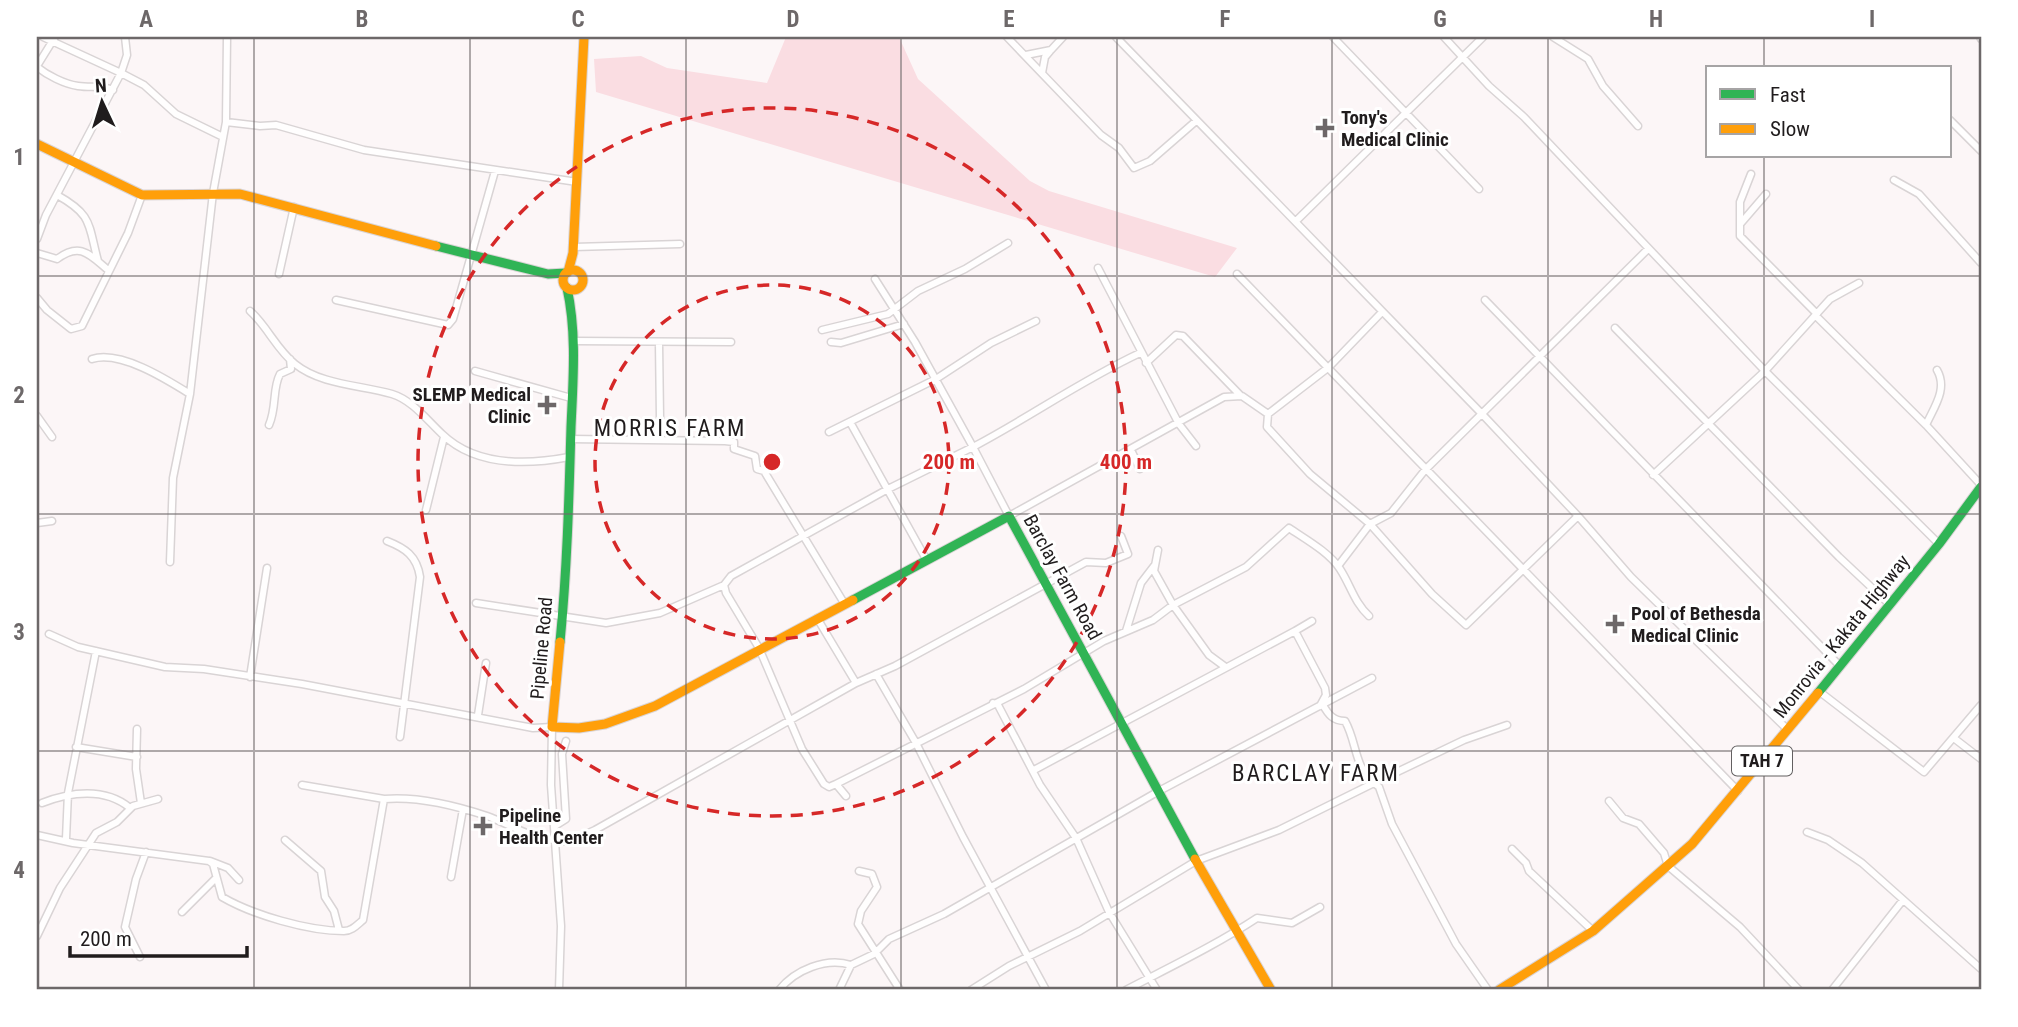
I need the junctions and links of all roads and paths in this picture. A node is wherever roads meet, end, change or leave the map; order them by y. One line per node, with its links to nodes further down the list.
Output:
1 (43, 37): 12 (street)
2 (125, 37): 17 (street)
3 (227, 37): 22 (street)
4 (584, 37): 32 (main road)
5 (1007, 37): 14 (street)
6 (1063, 37): 13 (street)
7 (1116, 37): 21 (street)
8 (1333, 37): 20 (street)
9 (1444, 37): 15 (street)
10 (1483, 37): 15 (street)
11 (1553, 37): 24 (street)
12 (53, 39): 16 (street); 17 (street)
13 (1051, 50): 14 (street); 18 (street)
14 (1026, 55): 18 (street)
15 (1463, 55): 20 (street); 44 (street)
16 (37, 66): 19 (street)
17 (121, 73): 19 (street); 25 (street)
18 (1042, 74): 21 (street)
19 (113, 90): 28 (street)
20 (1408, 112): 33 (street); 39 (street)
21 (1196, 121): 39 (street)
22 (226, 122): 25 (street); 29 (street)
23 (1952, 122): 27 (street)
24 (1638, 126)
25 (223, 137): 34 (street)
26 (37, 144): 28 (main road)
27 (1981, 151)
28 (74, 162): 36 (street); 37 (main road)
29 (495, 171): 32 (street); 47 (street)
30 (1751, 174): 40 (street)
31 (1894, 180): 49 (street)
32 (577, 182): 45 (main road)
33 (1479, 189)
34 (213, 193): 37 (main road); 38 (main road); 87 (street)
35 (1766, 194): 40 (street)
36 (57, 195): 41 (street); 48 (street)
37 (142, 195): 51 (street)
38 (295, 207): 47 (main road); 54 (street)
39 (1296, 221): 67 (street)
40 (1741, 223): 68 (street)
41 (37, 239)
42 (1008, 243): 64 (street)
43 (680, 244): 45 (street)
44 (1648, 249): 78 (street); 85 (street)
45 (574, 250): 52 (main road); 53 (main road)
46 (37, 253): 48 (street)
47 (469, 255): 55 (main road); 62 (street)
48 (98, 261): 51 (street)
49 (1981, 263)
50 (1098, 268): 77 (street)
51 (108, 270): 61 (street)
52 (567, 272): 53 (main road); 55 (main road); 59 (main road, Pipeline Road)
53 (579, 273): 60 (main road)
54 (279, 274)
55 (548, 274): 59 (main road)
56 (1237, 274): 82 (street)
57 (875, 279): 64 (street)
58 (1859, 283): 68 (street)
59 (566, 287): 60 (main road); 65 (main road, Pipeline Road)
60 (580, 288): 65 (main road, Pipeline Road)
61 (37, 298)
62 (336, 300)
63 (1485, 300): 78 (street)
64 (894, 309): 70 (street); 72 (street)
65 (572, 310): 73 (main road, Pipeline Road)
66 (250, 311): 80 (street)
67 (1382, 312): 82 (street); 91 (street)
68 (1816, 315): 85 (street); 98 (street)
69 (1036, 321): 86 (street)
70 (904, 324): 75 (street); 86 (street)
71 (1615, 328): 95 (street)
72 (822, 330)
73 (573, 341): 76 (street); 89 (main road, Pipeline Road)
74 (731, 342): 76 (street)
75 (831, 342)
76 (659, 343): 93 (street)
77 (1140, 353): 81 (street); 104 (street)
78 (1538, 358): 91 (street); 109 (street)
79 (92, 359): 87 (street)
80 (290, 359): 97 (street); 100 (street)
81 (1146, 363): 88 (street); 96 (street)
82 (1329, 367): 90 (street); 108 (street)
83 (1937, 370): 98 (street)
84 (475, 371): 89 (street)
85 (1765, 371): 95 (street); 121 (street)
86 (936, 379): 94 (street); 104 (street)
87 (190, 394): 124 (street)
88 (1242, 396): 90 (street); 96 (street)
89 (571, 398): 102 (main road, Pipeline Road)
90 (1268, 414): 117 (street)
91 (1482, 414): 108 (street); 114 (street)
92 (37, 416): 101 (street)
93 (660, 418)
94 (850, 422): 99 (street); 111 (street)
95 (1706, 423): 109 (street); 131 (street)
96 (1179, 424): 103 (street); 105 (street)
97 (269, 425)
98 (1926, 425): 110 (street)
99 (829, 432)
100 (444, 436): 106 (street); 112 (street)
101 (52, 437)
102 (570, 439): 106 (main road, Pipeline Road); 118 (street)
103 (1196, 446)
104 (973, 447): 111 (street); 113 (street)
105 (1131, 450): 107 (street); 113 (street)
106 (569, 457): 135 (main road, Pipeline Road)
107 (1140, 469)
108 (1425, 470): 117 (street); 128 (street)
109 (1653, 475): 146 (street)
110 (1981, 486): 121 (main road, Monrovia - Kakata Highway / TAH 7)
111 (888, 489): 118 (street); 123 (street)
112 (426, 510)
113 (1009, 516): 123 (main road, Barclay Farm Road); 129 (main road, Barclay Farm Road)
114 (1578, 516): 128 (street); 163 (street)
115 (52, 521): 116 (street)
116 (37, 523)
117 (1370, 524): 126 (street); 128 (street)
118 (803, 536): 130 (street); 133 (street)
119 (1121, 536): 129 (street)
120 (387, 541): 153 (street)
121 (1939, 544): 131 (main road, Monrovia - Kakata Highway / TAH 7)
122 (1158, 550): 125 (street)
123 (926, 559): 133 (main road, Barclay Farm Road)
124 (170, 562)
125 (1154, 566): 134 (street); 140 (street)
126 (1338, 566): 134 (street); 136 (street)
127 (267, 568): 149 (street)
128 (1522, 571): 176 (street)
129 (1047, 583): 144 (main road, Barclay Farm Road); 148 (street)
130 (724, 585): 135 (street); 142 (street)
131 (1887, 602): 146 (main road, Monrovia - Kakata Highway / TAH 7)
132 (476, 603): 135 (street)
133 (844, 603): 137 (main road, Barclay Farm Road)
134 (1173, 605): 140 (street); 147 (street)
135 (561, 616): 161 (main road, Pipeline Road)
136 (1369, 616)
137 (817, 618): 142 (main road, Barclay Farm Road); 151 (street)
138 (1311, 621): 139 (street)
139 (1295, 631): 147 (street); 155 (street)
140 (1124, 632): 144 (street)
141 (50, 634): 143 (street)
142 (760, 649): 158 (street); 161 (main road, Barclay Farm Road)
143 (96, 652): 149 (street); 168 (street)
144 (1084, 653): 154 (street); 159 (main road, Barclay Farm Road)
145 (486, 663): 157 (street)
146 (1838, 664): 152 (main road, Monrovia - Kakata Highway / TAH 7)
147 (1224, 667): 159 (street)
148 (876, 674): 151 (street); 167 (street)
149 (250, 677): 153 (street)
150 (1372, 678): 155 (street)
151 (856, 683): 158 (street)
152 (1820, 691): 163 (main road, Monrovia - Kakata Highway / TAH 7); 165 (street)
153 (405, 703): 157 (street); 164 (street)
154 (993, 703): 167 (street); 171 (street)
155 (1321, 705): 172 (street); 175 (street)
156 (1981, 705): 165 (street)
157 (478, 715): 161 (street)
158 (790, 720): 173 (street); 192 (street)
159 (1121, 723): 171 (street); 175 (main road, Barclay Farm Road)
160 (1507, 725): 172 (street)
161 (552, 727): 186 (street, Pipeline Road)
162 (137, 729): 169 (street)
163 (1788, 730): 176 (main road, Monrovia - Kakata Highway / TAH 7)
164 (400, 737)
165 (1955, 739): 170 (street)
166 (566, 741): 186 (street)
167 (916, 743): 173 (street); 203 (street)
168 (76, 747): 169 (street); 177 (street)
169 (137, 757): 183 (street)
170 (1981, 759)
171 (1034, 770): 189 (street)
172 (1374, 783): 197 (street); 227 (street)
173 (836, 784): 178 (street)
174 (302, 785): 180 (street)
175 (1159, 791): 189 (street); 197 (main road, Barclay Farm Road)
176 (1738, 791): 198 (main road, Monrovia - Kakata Highway / TAH 7)
177 (68, 793): 182 (street); 184 (street); 190 (street)
178 (846, 796)
179 (158, 799): 183 (street)
180 (384, 799): 185 (street); 208 (street)
181 (1609, 801): 198 (street)
182 (42, 803)
183 (141, 803): 184 (street)
184 (130, 808): 193 (street)
185 (463, 809): 192 (street); 200 (street)
186 (555, 827): 192 (street, Pipeline Road)
187 (1807, 832): 204 (street)
188 (37, 835): 190 (street)
189 (1076, 838): 203 (street); 207 (street)
190 (66, 839): 193 (street)
191 (285, 839): 208 (street)
192 (555, 841): 218 (street, Pipeline Road)
193 (91, 843): 195 (street); 211 (street)
194 (1512, 849): 209 (street)
195 (146, 852): 196 (street); 213 (street)
196 (209, 861): 201 (street); 202 (street)
197 (1196, 861): 207 (street); 210 (main road, Barclay Farm Road)
198 (1668, 866): 209 (main road, Monrovia - Kakata Highway / TAH 7); 229 (street)
199 (859, 871): 212 (street)
200 (451, 877)
201 (216, 878): 206 (street); 208 (street)
202 (239, 880)
203 (991, 886): 212 (street); 214 (street)
204 (1903, 900): 216 (street); 230 (street)
205 (1320, 907): 210 (street)
206 (182, 912)
207 (1110, 912): 214 (street); 217 (street)
208 (339, 930)
209 (1593, 930): 228 (main road, Monrovia - Kakata Highway / TAH 7)
210 (1239, 932): 217 (street); 226 (main road, Barclay Farm Road)
211 (37, 936)
212 (874, 954): 215 (street); 221 (street)
213 (140, 957)
214 (1029, 957): 222 (street); 223 (street)
215 (851, 965): 219 (street); 220 (street)
216 (1981, 970)
217 (1149, 978): 224 (street); 225 (street)
218 (559, 990)
219 (779, 990)
220 (839, 990)
221 (900, 990)
222 (971, 990)
223 (1046, 990)
224 (1126, 990)
225 (1157, 990)
226 (1271, 990)
227 (1488, 990)
228 (1499, 990)
229 (1799, 990)
230 (1832, 990)

